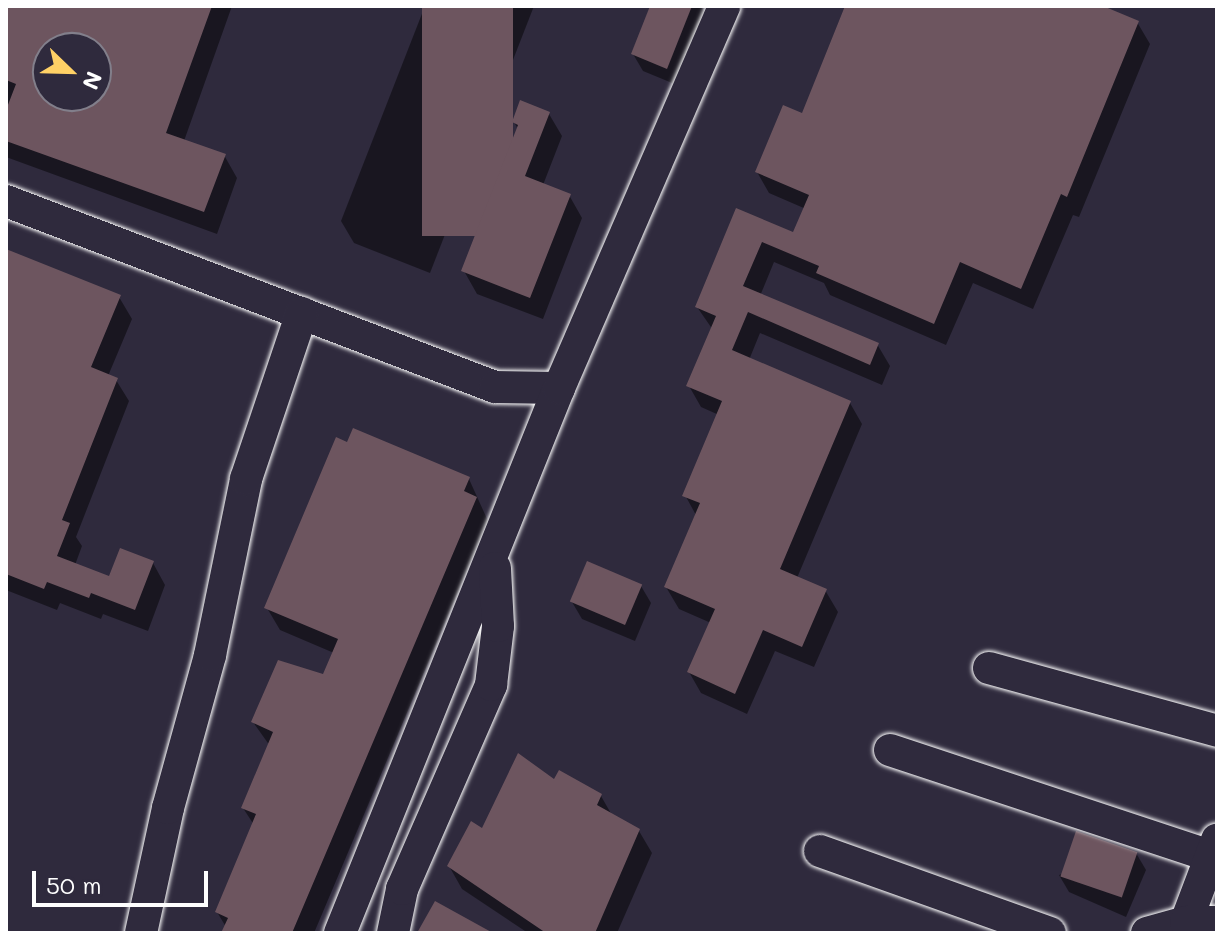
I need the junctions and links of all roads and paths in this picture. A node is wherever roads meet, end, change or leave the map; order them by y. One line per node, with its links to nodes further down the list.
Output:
1 (724, 6): 4 (street)
2 (6, 201): 3 (street)
3 (302, 313): 4 (street); 12 (street)
4 (559, 388): 5 (street)
5 (494, 557): 13 (street); 14 (street)
6 (989, 668): 7 (street)
7 (1217, 731)
8 (890, 750): 9 (street)
9 (1214, 848): 11 (street)
10 (820, 851): 15 (street)
11 (1202, 922): 16 (street)
12 (141, 933)
13 (340, 933)
14 (393, 933)
15 (1050, 933)
16 (1147, 933)

